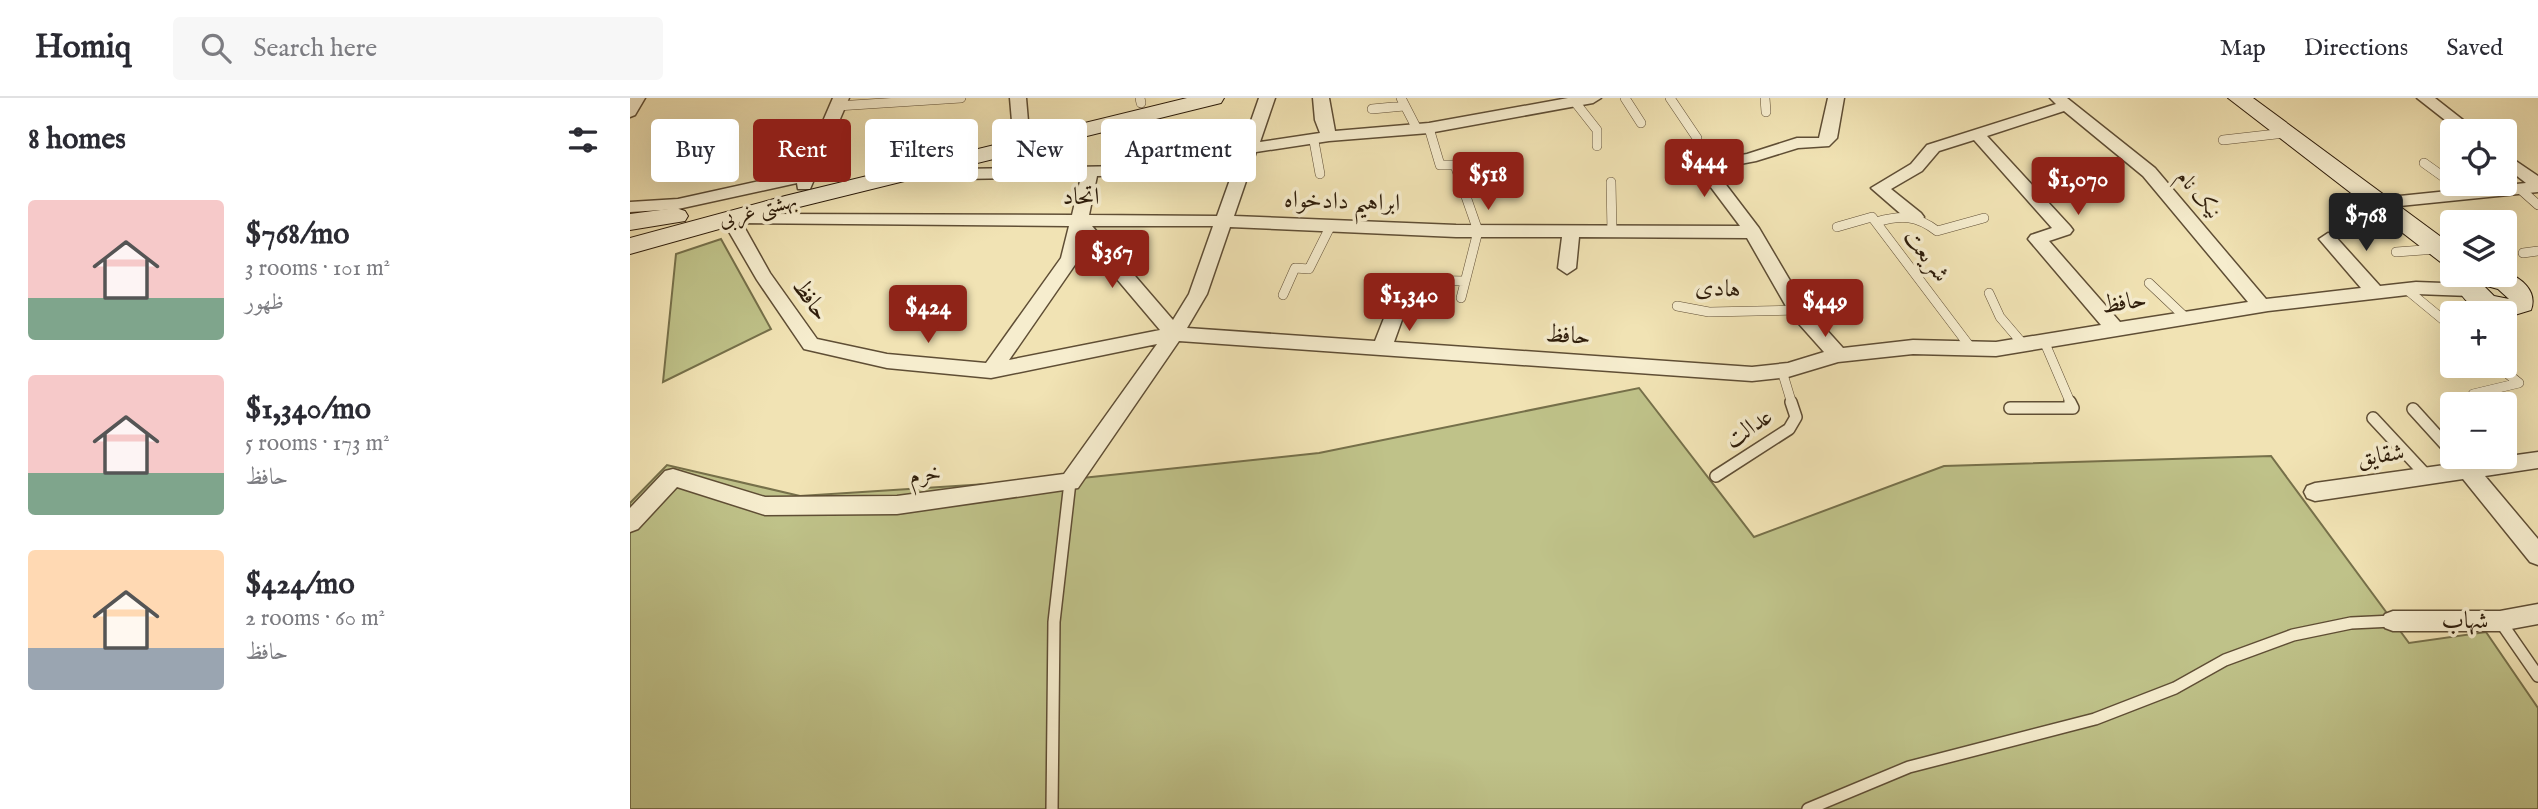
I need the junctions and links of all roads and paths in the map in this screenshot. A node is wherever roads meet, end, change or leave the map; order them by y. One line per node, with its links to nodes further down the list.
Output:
1 (637, 98): 21 (street)
2 (961, 98): 15 (lane)
3 (1018, 98): 23 (street)
4 (1213, 98): 37 (street, بهشتی غربی)
5 (1267, 98): 28 (street)
6 (1321, 98): 33 (street)
7 (1593, 98): 17 (street)
8 (1625, 98): 26 (lane)
9 (1670, 98): 31 (lane)
10 (1765, 98): 20 (lane)
11 (1836, 98): 69 (street)
12 (2239, 98): 29 (street)
13 (2425, 98): 25 (street)
14 (1148, 100): 24 (street, بهشتی غربی)
15 (839, 102): 22 (street)
16 (1402, 102): 19 (lane); 27 (lane)
17 (1575, 102): 27 (street); 35 (lane)
18 (2062, 102): 30 (street); 91 (street, نیک نام)
19 (1372, 109)
20 (1766, 111)
21 (630, 112)
22 (832, 119)
23 (1020, 119)
24 (1075, 119)
25 (2453, 119)
26 (1641, 123)
27 (1423, 128): 33 (street); 66 (lane)
28 (1256, 130)
29 (2285, 133): 34 (lane); 54 (street)
30 (1977, 134): 57 (street); 95 (street)
31 (1698, 138)
32 (992, 139): 40 (street, بهشتی غربی)
33 (1322, 139): 36 (street); 43 (lane)
34 (2223, 140)
35 (1597, 146)
36 (1256, 147)
37 (978, 156)
38 (2424, 163): 45 (lane)
39 (2517, 168): 51 (street)
40 (851, 170)
41 (1090, 173): 42 (street); 44 (street); 62 (street)
42 (1101, 173)
43 (1320, 174)
44 (978, 175)
45 (2440, 175)
46 (794, 182): 56 (street)
47 (799, 182): 70 (street, بهشتی غربی)
48 (874, 182): 58 (street, بهشتی غربی)
49 (1237, 182): 60 (street)
50 (1611, 182): 68 (lane)
51 (2538, 185): 52 (street)
52 (2519, 189): 55 (lane)
53 (2440, 190): 54 (street)
54 (2380, 202): 72 (street)
55 (2538, 205)
56 (630, 206)
57 (1915, 217): 59 (lane); 63 (lane)
58 (730, 218): 62 (street, اتحاد); 70 (street, بهشتی غربی); 103 (street, حافظ)
59 (1984, 218)
60 (1222, 221): 62 (street, اتحاد); 64 (street, ابراهیم دادخواه); 96 (street)
61 (630, 222): 70 (street, بهشتی غربی)
62 (1079, 222): 96 (street); 103 (street)
63 (1876, 222): 65 (lane, شریعت); 100 (lane, شریعت)
64 (1330, 227): 66 (street, ابراهیم دادخواه); 86 (lane)
65 (1837, 227)
66 (1478, 231): 67 (street, ابراهیم دادخواه); 79 (lane)
67 (1571, 232): 68 (street, ابراهیم دادخواه); 77 (street)
68 (1612, 232): 69 (street, ابراهیم دادخواه)
69 (1754, 232): 92 (street)
70 (648, 234)
71 (2328, 240): 84 (street)
72 (2440, 248)
73 (2538, 251): 76 (lane)
74 (2396, 252): 75 (lane)
75 (2440, 253)
76 (2523, 253)
77 (1567, 268)
78 (1414, 280): 79 (lane)
79 (1465, 281): 87 (lane)
80 (2149, 283): 94 (lane)
81 (2440, 285): 83 (street, حافظ)
82 (2509, 287): 89 (street)
83 (2406, 289): 84 (street, حافظ); 93 (lane)
84 (2375, 292): 91 (street, حافظ)
85 (1989, 293): 98 (lane)
86 (1283, 295)
87 (1461, 298)
88 (1399, 303): 99 (street)
89 (2528, 305)
90 (1677, 306): 92 (lane, هادی)
91 (2262, 306): 94 (street, حافظ)
92 (1798, 310): 101 (street)
93 (2440, 317)
94 (2186, 318): 95 (street, حافظ)
95 (2115, 329): 97 (street, حافظ)
96 (1174, 334): 99 (street, حافظ); 103 (street, حافظ); 116 (street)
97 (2045, 341): 98 (street, حافظ); 106 (lane)
98 (2023, 344): 100 (street, حافظ)
99 (1382, 348): 102 (street, حافظ)
100 (1971, 348): 101 (street, حافظ)
101 (1838, 355): 102 (street, حافظ)
102 (1782, 370): 114 (lane, عدالت)
103 (991, 371)
104 (2512, 378): 105 (lane)
105 (2481, 392)
106 (2010, 408)
107 (2413, 409): 109 (lane)
108 (2373, 418): 115 (lane)
109 (2440, 439)
110 (2538, 460): 111 (street, شقایق)
111 (2517, 461)
112 (2446, 469): 115 (street, شقایق)
113 (2467, 469): 119 (street)
114 (1716, 476)
115 (2427, 476): 117 (street, شقایق)
116 (1070, 482): 118 (street, خرم); 124 (lane)
117 (2315, 492)
118 (630, 523)
119 (2538, 555)
120 (2538, 614): 122 (street, شهاب)
121 (2393, 621): 122 (street, شهاب); 125 (lane)
122 (2500, 621): 123 (lane)
123 (2538, 676)
124 (1052, 809)
125 (1808, 809)

